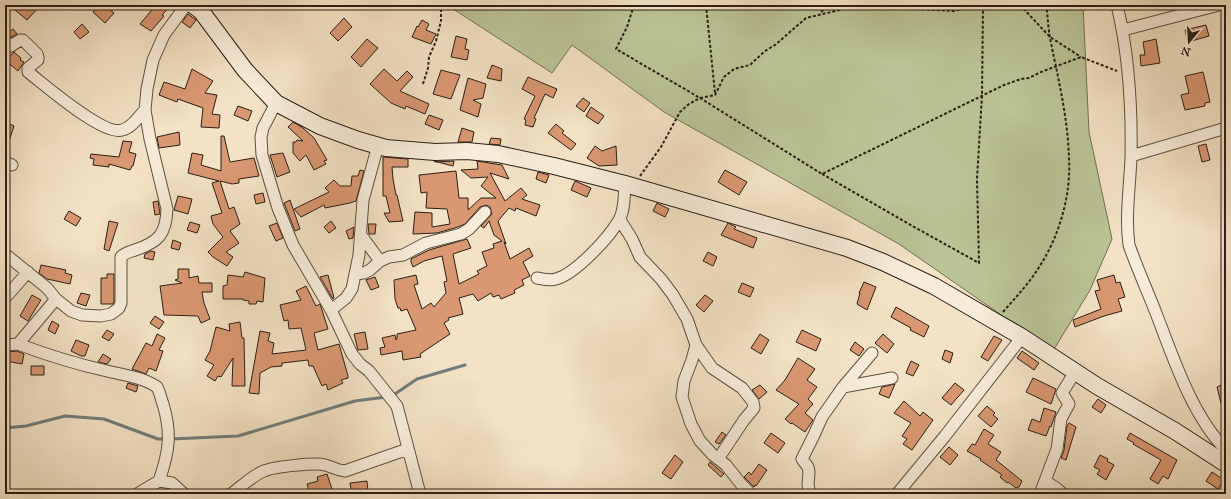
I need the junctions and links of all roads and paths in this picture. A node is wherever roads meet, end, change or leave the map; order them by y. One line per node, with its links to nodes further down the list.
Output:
1 (186, 5): 26 (street)
2 (193, 5): 25 (street)
3 (441, 5): 21 (path)
4 (634, 5): 24 (path)
5 (706, 5): 22 (path)
6 (829, 5): 14 (path)
7 (876, 5): 8 (path); 14 (path)
8 (978, 5)
9 (983, 5): 23 (path)
10 (1020, 5): 16 (path)
11 (1046, 5): 16 (path)
12 (1117, 5): 15 (street)
13 (1219, 5): 15 (street)
14 (820, 14): 22 (path)
15 (1123, 30): 20 (street)
16 (1050, 37): 18 (path); 19 (path)
17 (5, 41): 26 (street)
18 (1081, 57): 19 (path); 20 (path)
19 (1056, 66): 23 (path); 43 (path)
20 (1129, 76): 29 (street)
21 (423, 84)
22 (715, 95): 24 (path)
23 (982, 95): 30 (path); 30 (path)
24 (700, 98): 30 (path); 31 (path)
25 (276, 103): 28 (street); 42 (street)
26 (145, 110): 41 (street)
27 (1226, 128): 29 (street)
28 (378, 145): 31 (street); 34 (street)
29 (1131, 156): 53 (street)
30 (822, 174)
31 (628, 185): 33 (street); 43 (street)
32 (485, 212): 36 (street)
33 (620, 220): 39 (street); 47 (street)
34 (360, 235): 36 (street); 38 (street)
35 (5, 254): 37 (street)
36 (380, 261): 38 (street)
37 (28, 272): 40 (street); 41 (street)
38 (355, 274): 42 (street)
39 (537, 278)
40 (5, 298)
41 (56, 299): 45 (street)
42 (330, 310): 52 (street)
43 (995, 322): 44 (street)
44 (1022, 337): 49 (street); 64 (street)
45 (18, 344): 46 (street); 56 (street)
46 (5, 345)
47 (696, 345): 54 (street); 54 (street)
48 (872, 353): 51 (street)
49 (1075, 372): 55 (street); 57 (street)
50 (892, 378): 51 (street)
51 (843, 387): 63 (street)
52 (408, 449): 60 (street); 61 (street)
53 (1226, 450)
54 (718, 459): 62 (street)
55 (1226, 464)
56 (159, 481): 58 (street); 59 (street)
57 (1045, 481): 65 (street); 66 (street)
58 (137, 494)
59 (184, 494)
60 (231, 494)
61 (420, 494)
62 (751, 494)
63 (810, 494)
64 (897, 494)
65 (1040, 494)
66 (1063, 494)

